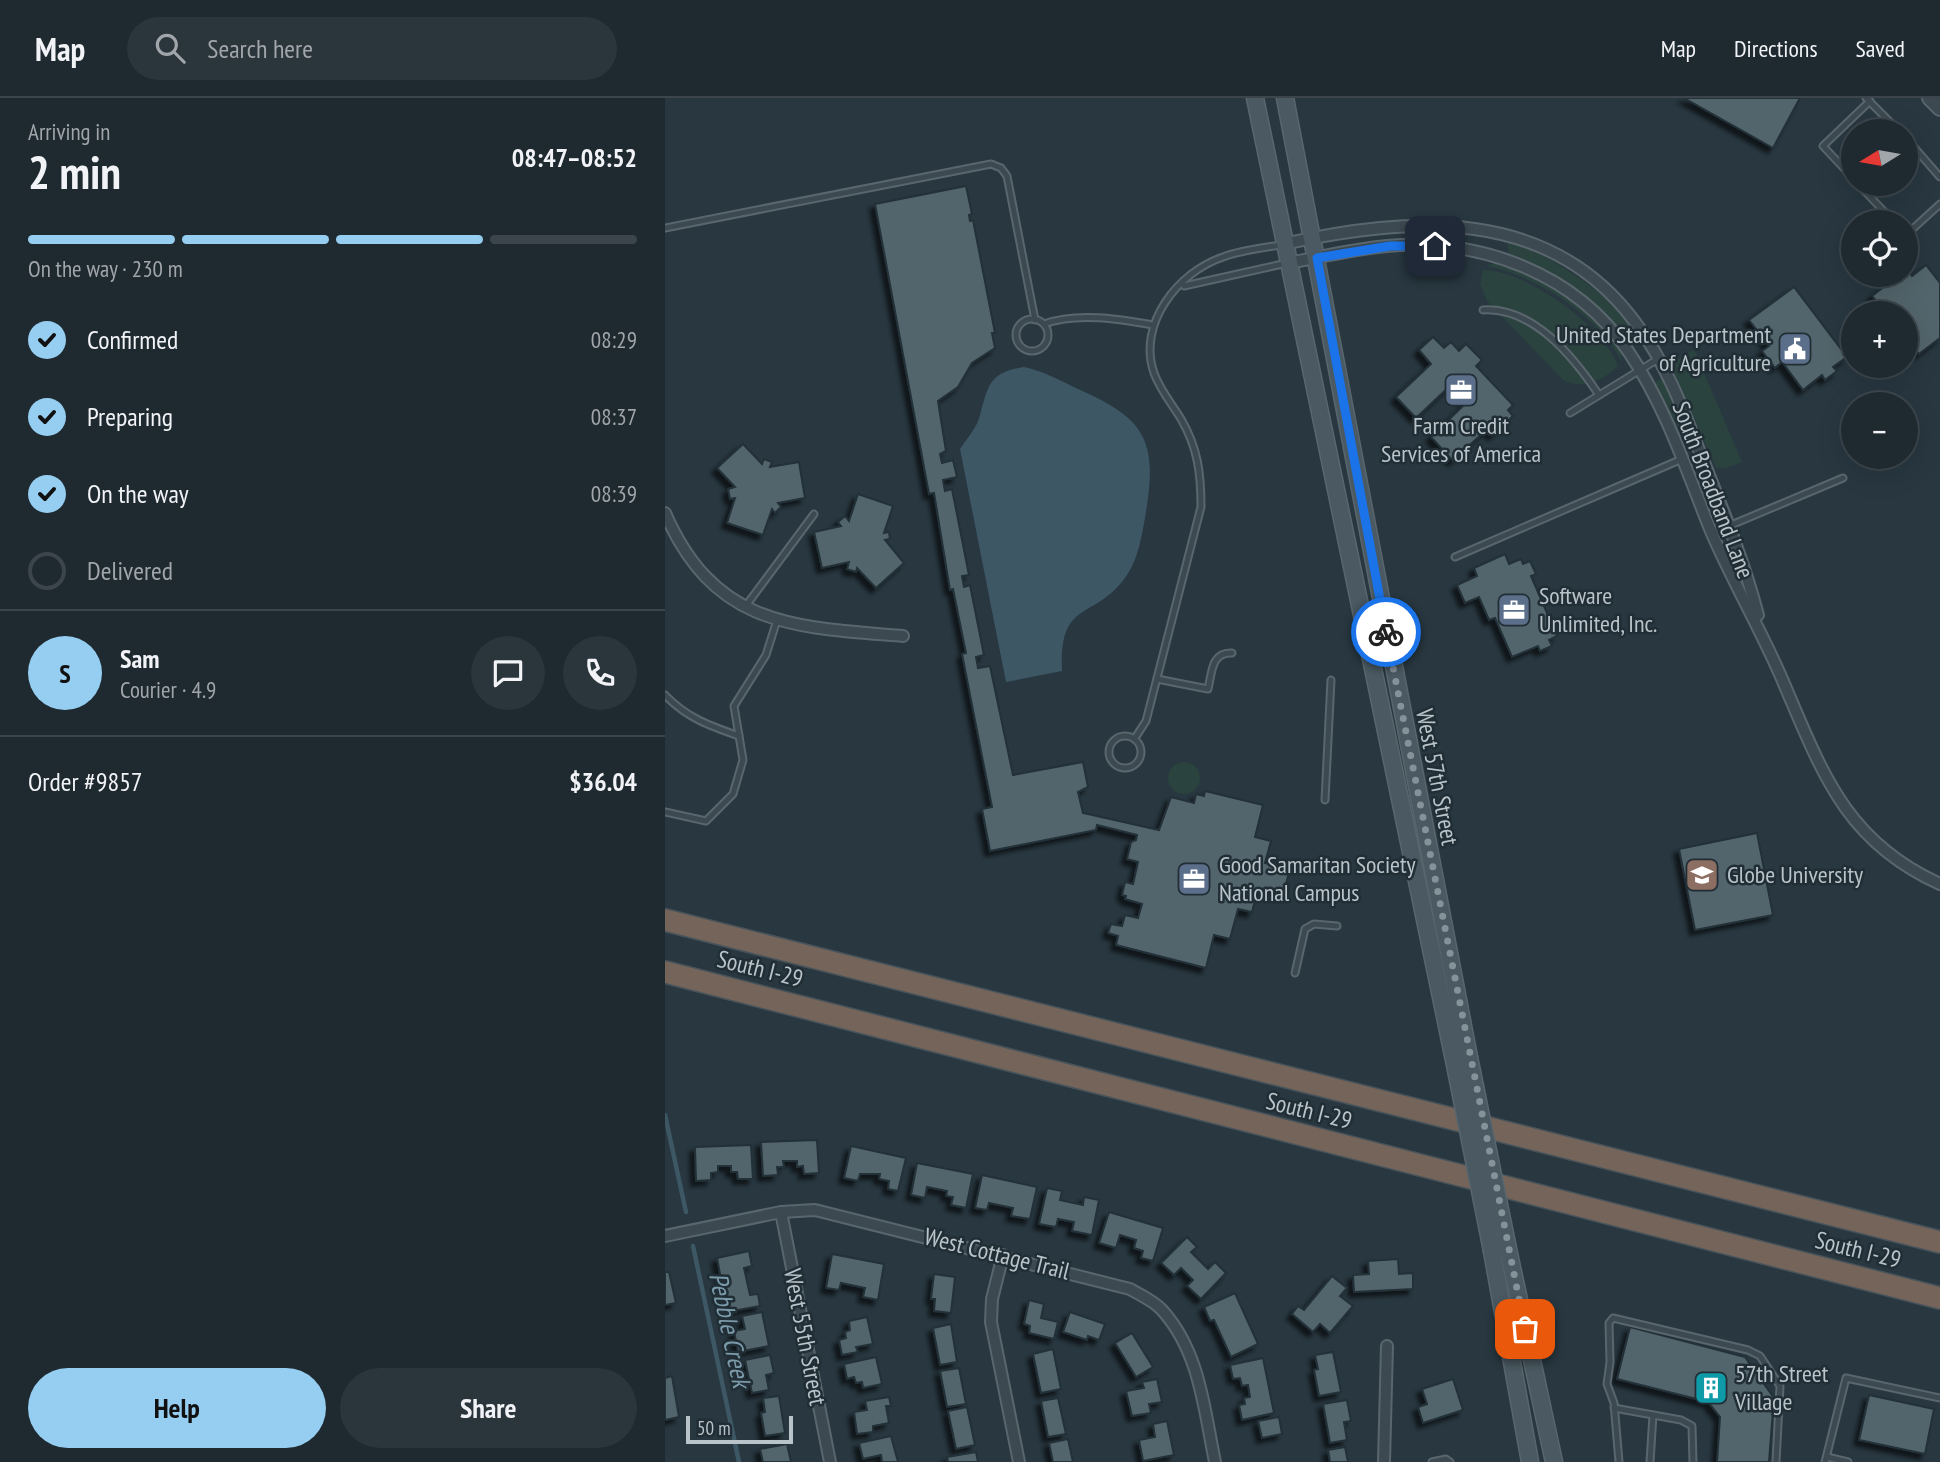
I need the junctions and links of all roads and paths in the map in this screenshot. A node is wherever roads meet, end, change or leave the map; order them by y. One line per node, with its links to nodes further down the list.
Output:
1 (1255, 98): 18 (main road, West 57th Street)
2 (1285, 98): 17 (main road, West 57th Street)
3 (1930, 98): 5 (street)
4 (1868, 99): 6 (lane); 7 (lane)
5 (1940, 108)
6 (1849, 119)
7 (1887, 119)
8 (1841, 127): 10 (lane)
9 (1918, 152): 11 (lane)
10 (1841, 165)
11 (1940, 177)
12 (1869, 196): 14 (lane)
13 (1940, 204): 15 (lane)
14 (1883, 210)
15 (1918, 224)
16 (665, 228): 23 (lane)
17 (1313, 237): 18 (street, South Broadband Lane); 19 (main road, West 57th Street); 26 (street, South Broadband Lane)
18 (1284, 244): 20 (main road, West 57th Street); 21 (lane)
19 (1317, 258): 20 (street, South Broadband Lane); 27 (street, South Broadband Lane); 54 (main road, West 57th Street)
20 (1288, 263): 21 (lane); 54 (main road, West 57th Street)
21 (1181, 286): 25 (lane)
22 (1483, 310): 28 (lane)
23 (1035, 320): 24 (lane); 24 (lane)
24 (1044, 324): 25 (lane)
25 (1153, 325): 42 (lane)
26 (1658, 359): 27 (lane); 34 (street, South Broadband Lane)
27 (1639, 370): 28 (lane); 30 (street, South Broadband Lane)
28 (1599, 395): 29 (lane)
29 (1570, 413)
30 (1682, 460): 35 (street, South Broadband Lane); 36 (lane)
31 (1843, 478): 34 (lane)
32 (665, 513): 37 (street)
33 (814, 514): 37 (lane)
34 (1729, 525): 35 (lane); 39 (street, South Broadband Lane)
35 (1712, 533): 39 (street, South Broadband Lane)
36 (1455, 556)
37 (745, 607): 38 (street)
38 (777, 620): 40 (street); 45 (lane)
39 (1762, 632): 49 (street, South Broadband Lane)
40 (903, 636)
41 (1232, 653): 42 (lane)
42 (1157, 679): 46 (lane)
43 (1331, 680): 47 (lane)
44 (665, 695): 45 (lane)
45 (739, 736): 48 (lane)
46 (1135, 738): 46 (lane)
47 (1325, 800)
48 (665, 813)
49 (1940, 884)
50 (665, 920): 57 (highway, South I-29)
51 (1337, 926): 53 (lane)
52 (665, 972): 60 (highway, South I-29)
53 (1294, 973)
54 (1462, 1058): 58 (main road, West 57th Street, bridge)
55 (781, 1212): 56 (street, West Cottage Trail); 59 (street, West Cottage Trail); 66 (street, West 55th Street)
56 (665, 1236)
57 (1940, 1242)
58 (1500, 1250): 72 (main road, West 57th Street); 73 (main road, West 57th Street)
59 (1003, 1255): 67 (street); 68 (street, West Cottage Trail)
60 (1940, 1298)
61 (1387, 1346): 69 (street)
62 (1940, 1398): 65 (lane)
63 (1615, 1408): 64 (lane); 74 (lane); 77 (lane)
64 (1653, 1415): 75 (lane); 76 (lane)
65 (1826, 1459): 78 (lane)
66 (830, 1462)
67 (1019, 1462)
68 (1215, 1462)
69 (1384, 1462)
70 (1432, 1462): 71 (lane)
71 (1450, 1462)
72 (1530, 1462)
73 (1554, 1462)
74 (1619, 1462)
75 (1650, 1462)
76 (1693, 1462)
77 (1776, 1462)
78 (1848, 1462)

